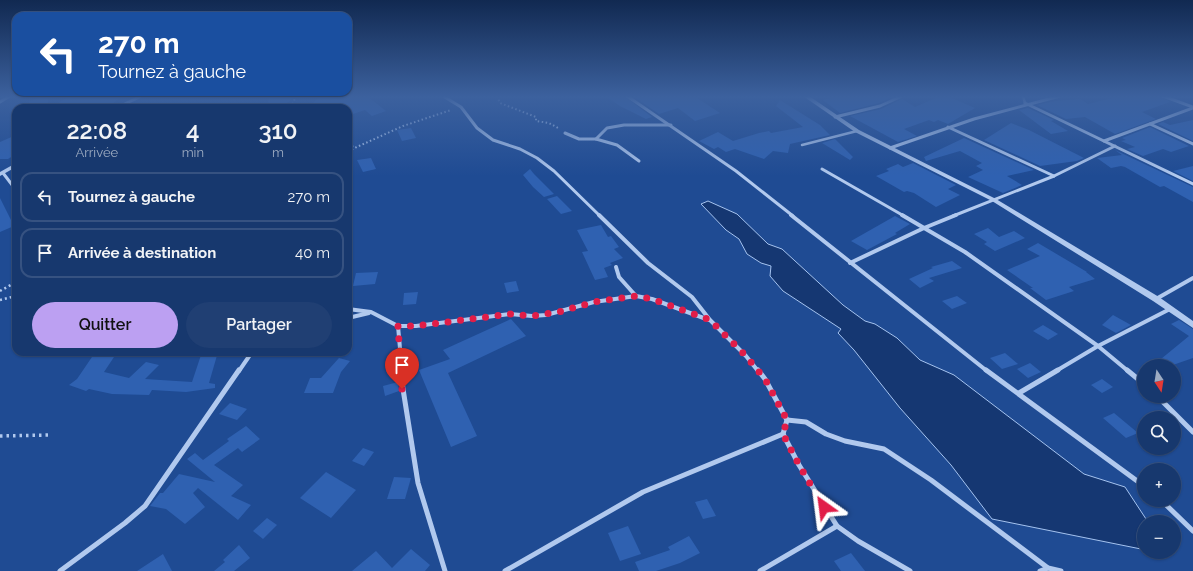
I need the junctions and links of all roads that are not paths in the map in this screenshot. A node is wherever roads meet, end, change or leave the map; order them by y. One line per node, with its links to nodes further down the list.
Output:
1 (473, 123): 36 (street)
2 (667, 123): 8 (street)
3 (846, 123): 10 (street)
4 (961, 123): 9 (street)
5 (1066, 123): 13 (street)
6 (1154, 123): 7 (street)
7 (1150, 124): 13 (street); 14 (street)
8 (671, 125): 12 (street); 27 (street)
9 (947, 127): 17 (street); 22 (street)
10 (857, 130): 15 (lane); 17 (street)
11 (565, 133): 12 (street)
12 (596, 139): 18 (street)
13 (1104, 141): 16 (street)
14 (1193, 144)
15 (802, 145)
16 (1115, 146): 22 (street); 23 (street)
17 (890, 148): 25 (street)
18 (639, 161)
19 (12, 167): 21 (street)
20 (822, 169): 26 (street)
21 (2, 173): 24 (street)
22 (1054, 176): 25 (street)
23 (1193, 184)
24 (12, 185)
25 (994, 200): 26 (street); 31 (street)
26 (924, 228): 27 (street); 39 (street)
27 (850, 263): 42 (street)
28 (616, 267): 30 (street)
29 (1193, 278): 31 (street)
30 (636, 296): 36 (street); 38 (street)
31 (1156, 299): 33 (street)
32 (352, 309): 34 (street)
33 (1170, 309): 37 (street); 39 (street)
34 (371, 312): 35 (street); 38 (street)
35 (352, 317)
36 (710, 320): 44 (street)
37 (1193, 325)
38 (398, 326): 53 (street)
39 (1098, 346): 41 (street); 42 (street)
40 (249, 356): 52 (street)
41 (1137, 378)
42 (1019, 393): 47 (street)
43 (1164, 403): 45 (street)
44 (787, 420): 46 (street); 51 (street)
45 (1193, 432)
46 (783, 434): 49 (street); 54 (street)
47 (1137, 481)
48 (1168, 507): 50 (street)
49 (837, 526): 55 (street); 56 (street)
50 (1193, 531)
51 (1048, 568): 57 (street); 58 (street)
52 (60, 571)
53 (445, 571)
54 (505, 571)
55 (760, 571)
56 (910, 571)
57 (1040, 571)
58 (1061, 571)

